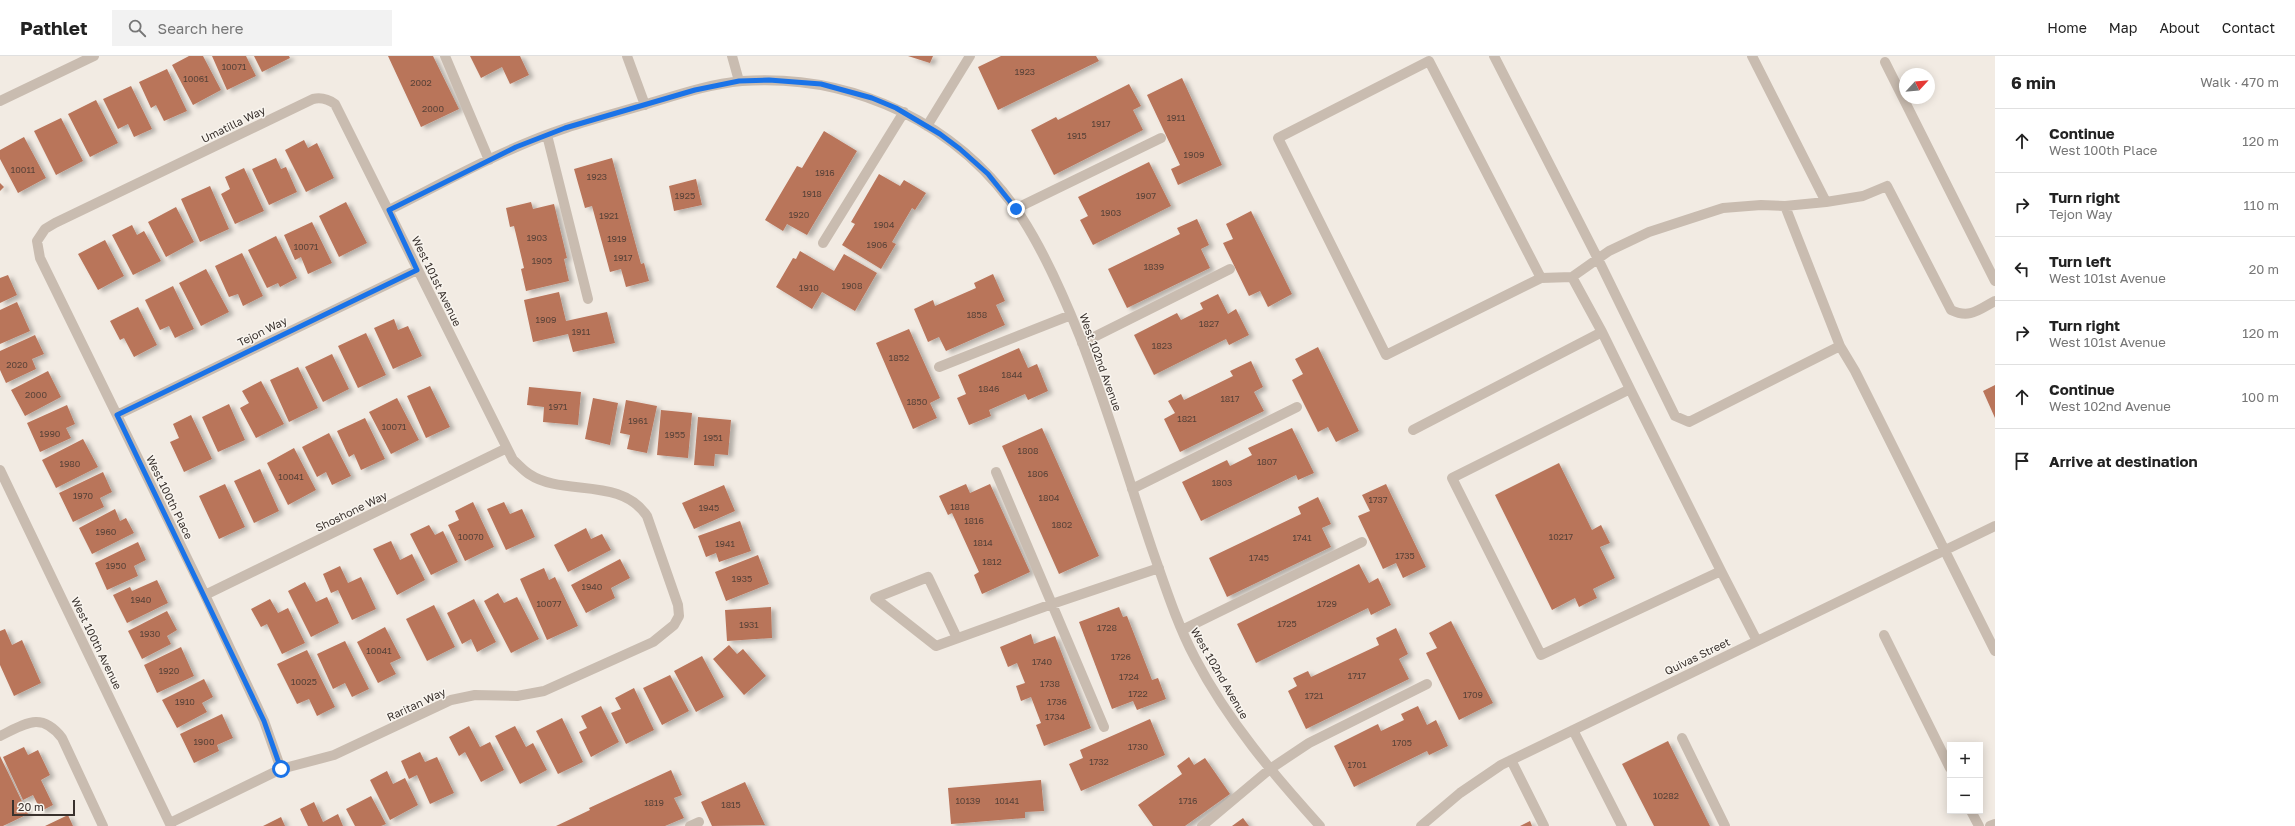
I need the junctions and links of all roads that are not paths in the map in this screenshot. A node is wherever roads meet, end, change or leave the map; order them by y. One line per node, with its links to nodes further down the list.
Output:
1 (94, 56): 11 (street)
2 (445, 56): 17 (street)
3 (627, 56): 12 (street)
4 (732, 56): 10 (street)
5 (970, 56): 14 (street)
6 (1494, 56): 24 (street)
7 (1752, 56): 18 (street)
8 (1431, 59): 28 (street); 28 (street)
9 (1885, 62): 29 (street)
10 (739, 81): 12 (street); 13 (street, West 102nd Avenue)
11 (0, 101)
12 (645, 105): 15 (street)
13 (904, 112): 14 (street, West 102nd Avenue); 23 (street)
14 (927, 126): 20 (street, West 102nd Avenue)
15 (547, 135): 17 (street); 30 (street)
16 (1161, 138): 20 (street)
17 (489, 160): 21 (street)
18 (1826, 202): 19 (street); 31 (street)
19 (1785, 206): 24 (street); 35 (street)
20 (1016, 209): 32 (street, West 102nd Avenue)
21 (389, 210): 22 (street, Umatilla Way); 26 (street, West 101st Avenue)
22 (39, 236): 39 (street, West 100th Place)
23 (823, 243)
24 (1598, 259): 27 (street); 35 (street)
25 (1230, 269): 34 (street)
26 (417, 270): 39 (street, Tejon Way); 41 (street, West 101st Avenue)
27 (1572, 277): 28 (street); 33 (street)
28 (1541, 278)
29 (1995, 281)
30 (588, 299)
31 (1995, 301)
32 (1071, 315): 34 (street, West 102nd Avenue); 36 (street)
33 (1602, 332): 37 (street); 40 (street)
34 (1082, 343): 44 (street, West 102nd Avenue)
35 (1840, 346): 47 (street)
36 (939, 367)
37 (1630, 389): 49 (street); 49 (street)
38 (1297, 407): 44 (street)
39 (117, 415): 50 (street, West 100th Place)
40 (1413, 430)
41 (507, 448): 50 (street, Shoshone Way); 52 (street, West 101st Avenue)
42 (0, 470): 68 (street, West 100th Avenue)
43 (996, 472): 51 (street)
44 (1132, 490): 48 (street, West 102nd Avenue)
45 (1995, 526): 47 (street, Quivas Street)
46 (1362, 542): 53 (street)
47 (1943, 551): 56 (street, Quivas Street); 57 (street)
48 (1159, 568): 51 (street); 53 (street, West 102nd Avenue)
49 (1722, 571): 56 (street)
50 (205, 595): 65 (street, West 100th Place)
51 (1052, 604): 55 (street); 59 (street)
52 (674, 625): 65 (street, Raritan Way)
53 (1182, 630): 66 (street, West 102nd Avenue)
54 (1884, 635): 64 (street)
55 (957, 638): 55 (street)
56 (1757, 641): 60 (street, Quivas Street)
57 (1995, 651)
58 (1427, 684): 66 (street)
59 (1104, 727)
60 (1573, 730): 63 (street, Quivas Street); 75 (street)
61 (0, 736): 70 (street)
62 (1682, 738): 76 (street)
63 (1511, 760): 73 (street, Quivas Street); 74 (street)
64 (1947, 762)
65 (281, 769): 68 (street, Raritan Way)
66 (1270, 769): 71 (street); 72 (street, West 102nd Avenue)
67 (1973, 814): 77 (street)
68 (171, 824)
69 (1995, 824): 78 (street)
70 (103, 826)
71 (1202, 826)
72 (1320, 826)
73 (1421, 826)
74 (1544, 826)
75 (1622, 826)
76 (1725, 826)
77 (1979, 826)
78 (1990, 826)

